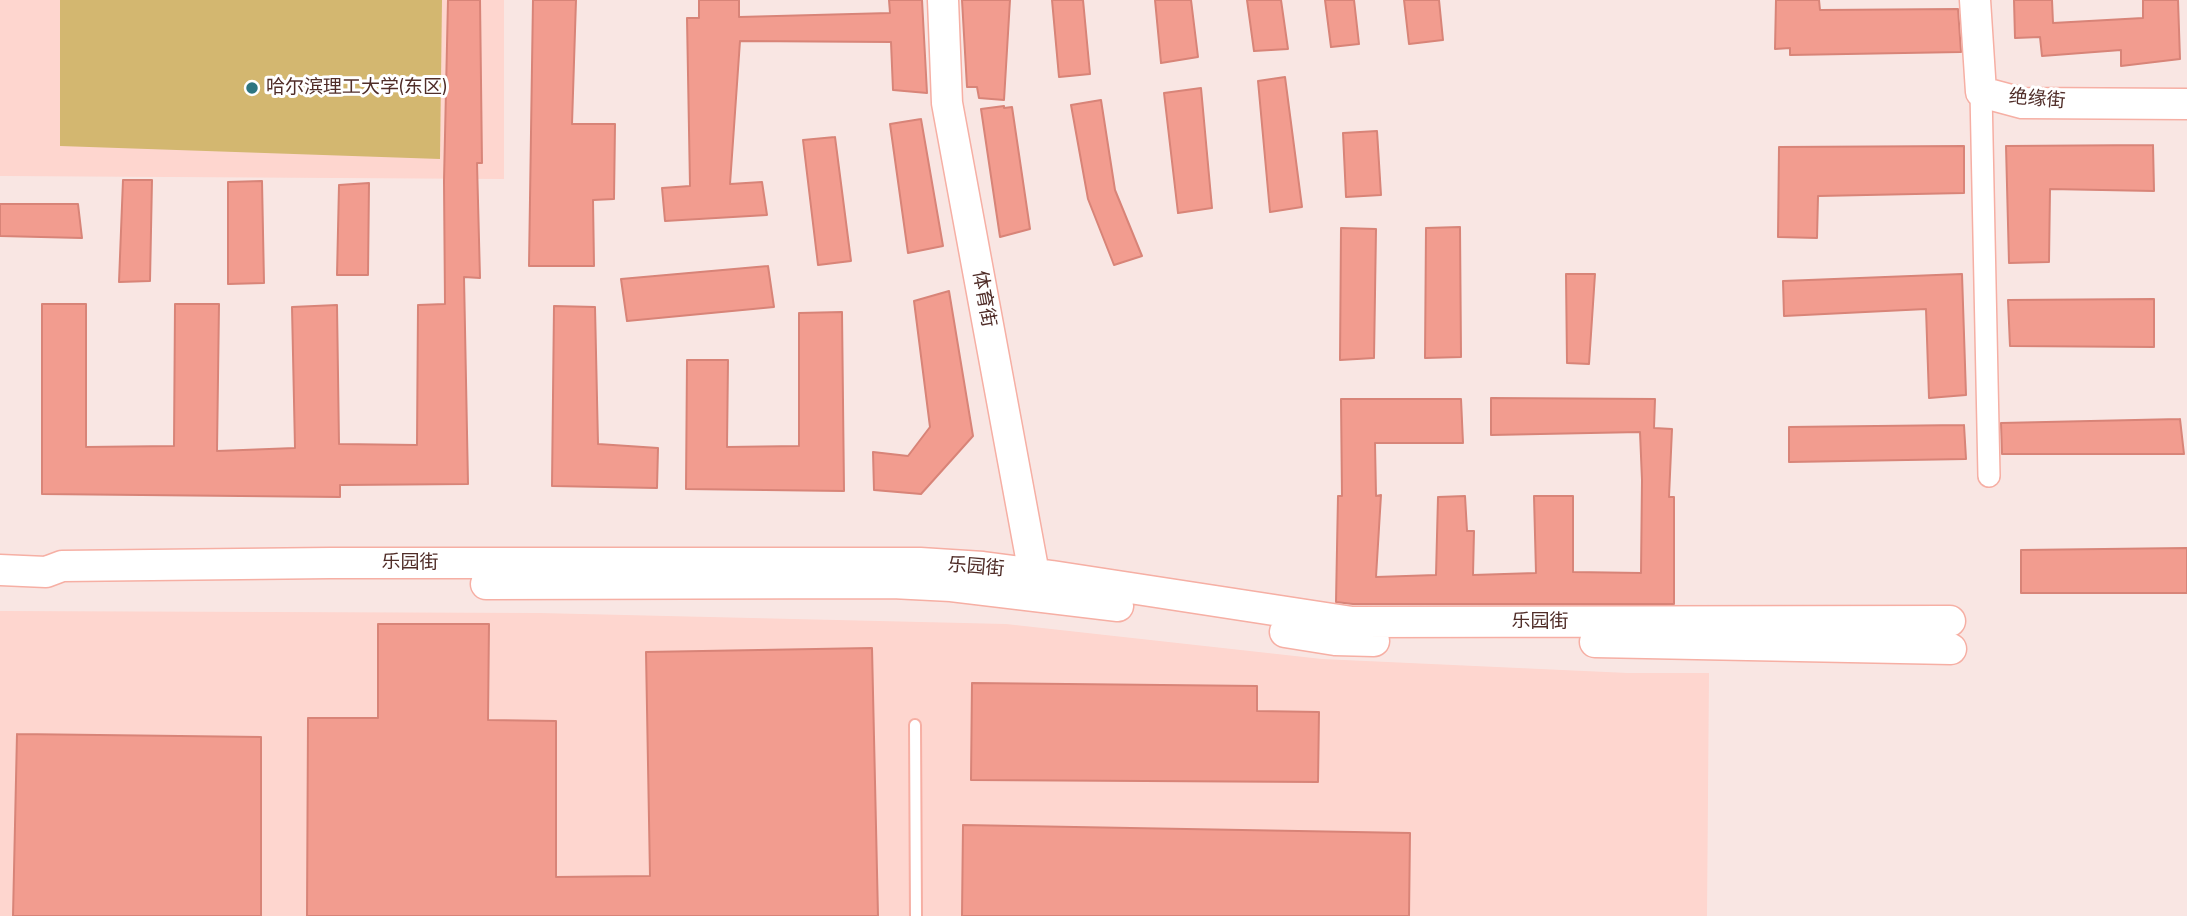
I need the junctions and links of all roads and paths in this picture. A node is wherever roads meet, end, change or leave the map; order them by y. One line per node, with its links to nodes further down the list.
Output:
1 (943, 0): 7 (main road, 体育街)
2 (1975, 0): 3 (main road, 绝缘街)
3 (1981, 92): 4 (main road, 绝缘街); 5 (street)
4 (2187, 104)
5 (1989, 476)
6 (0, 570): 7 (main road, 乐园街)
7 (1036, 585): 8 (main road, 乐园街); 9 (main road, 乐园街)
8 (0, 589)
9 (1951, 635)
10 (915, 725): 11 (lane)
11 (916, 916)

